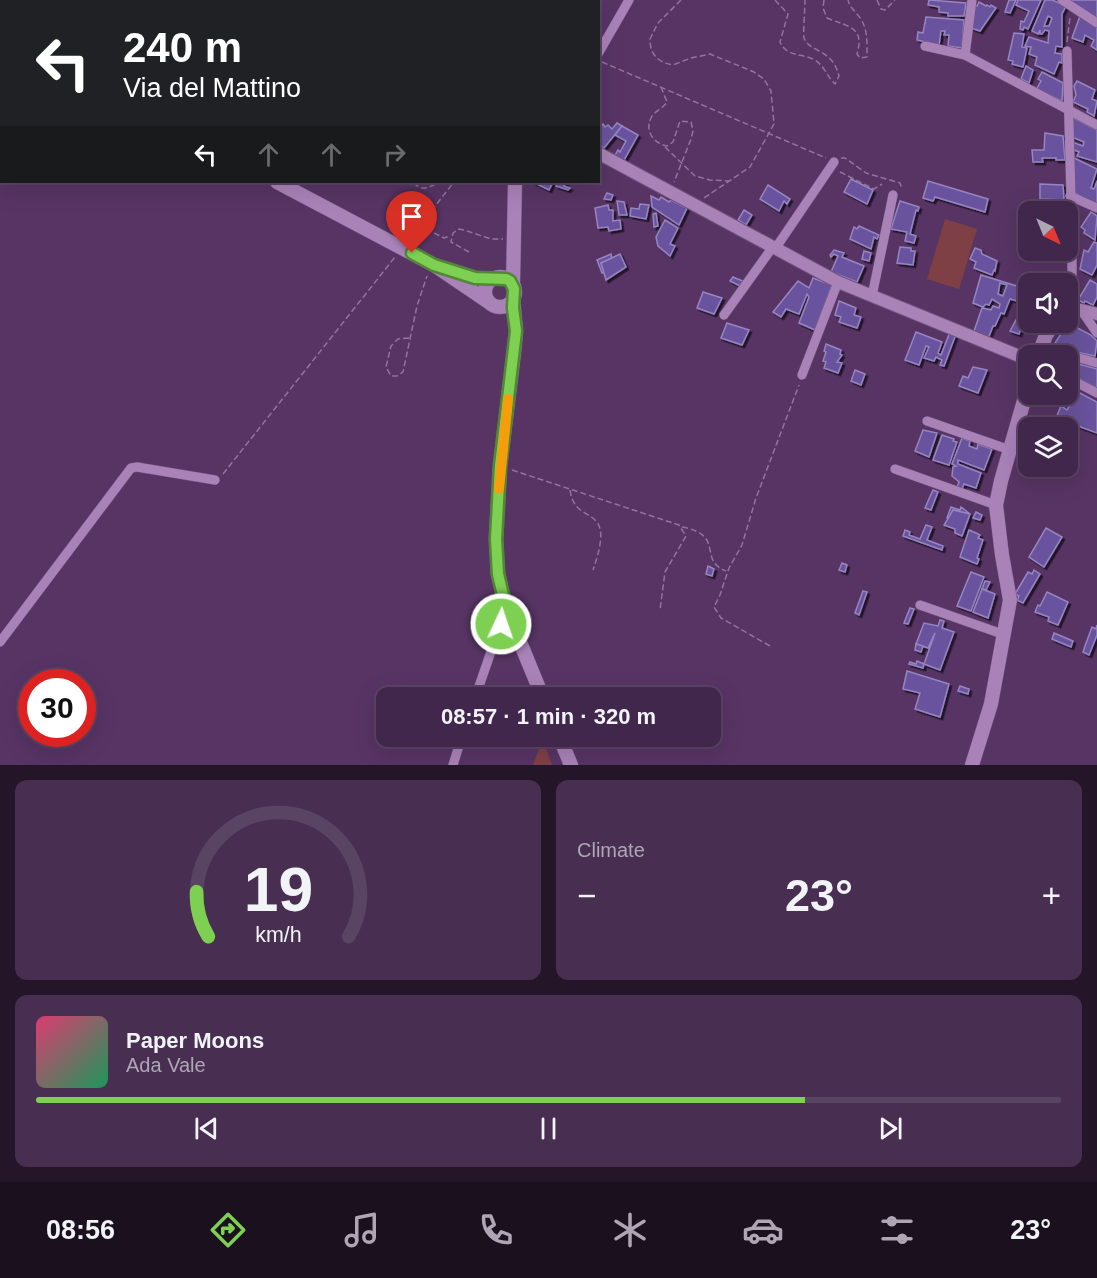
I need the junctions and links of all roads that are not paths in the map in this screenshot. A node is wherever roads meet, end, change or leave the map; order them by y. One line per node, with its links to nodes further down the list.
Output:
1 (629, 0): 6 (street)
2 (972, 0): 8 (street)
3 (1062, 0): 4 (street)
4 (1097, 22)
5 (925, 46): 8 (street)
6 (600, 51)
7 (1067, 51): 9 (street)
8 (965, 55): 9 (street)
9 (1068, 110): 10 (street); 16 (street)
10 (1097, 125)
11 (600, 154): 19 (street)
12 (833, 164): 19 (street)
13 (279, 183): 20 (main road)
14 (515, 183): 18 (main road)
15 (893, 195): 25 (street)
16 (1070, 196): 17 (street); 21 (street)
17 (1097, 208)
18 (513, 246): 22 (main road); 24 (main road)
19 (774, 248): 23 (street); 29 (street)
20 (434, 265): 22 (main road); 26 (main road)
21 (1072, 273)
22 (495, 278): 24 (main road); 26 (main road)
23 (838, 282): 25 (street); 36 (street)
24 (513, 292): 26 (main road); 32 (main road)
25 (872, 296): 33 (street)
26 (491, 303): 32 (main road)
27 (1078, 312): 28 (street)
28 (1097, 314)
29 (724, 315)
30 (1078, 315): 31 (street)
31 (1097, 333)
32 (515, 339): 46 (main road)
33 (1018, 356)
34 (1078, 359): 35 (street)
35 (1097, 363)
36 (802, 375)
37 (1078, 383): 38 (street)
38 (1097, 393)
39 (1023, 405): 41 (main road)
40 (927, 421): 41 (street)
41 (1010, 450): 44 (main road)
42 (895, 469): 44 (street)
43 (215, 480): 48 (street)
44 (996, 506): 47 (main road)
45 (920, 605): 47 (street)
46 (506, 608): 49 (street); 50 (main road)
47 (1005, 635): 55 (main road)
48 (0, 642)
49 (479, 687)
50 (538, 687)
51 (459, 747): 53 (street)
52 (564, 747): 54 (main road)
53 (453, 765)
54 (571, 765)
55 (972, 765)

